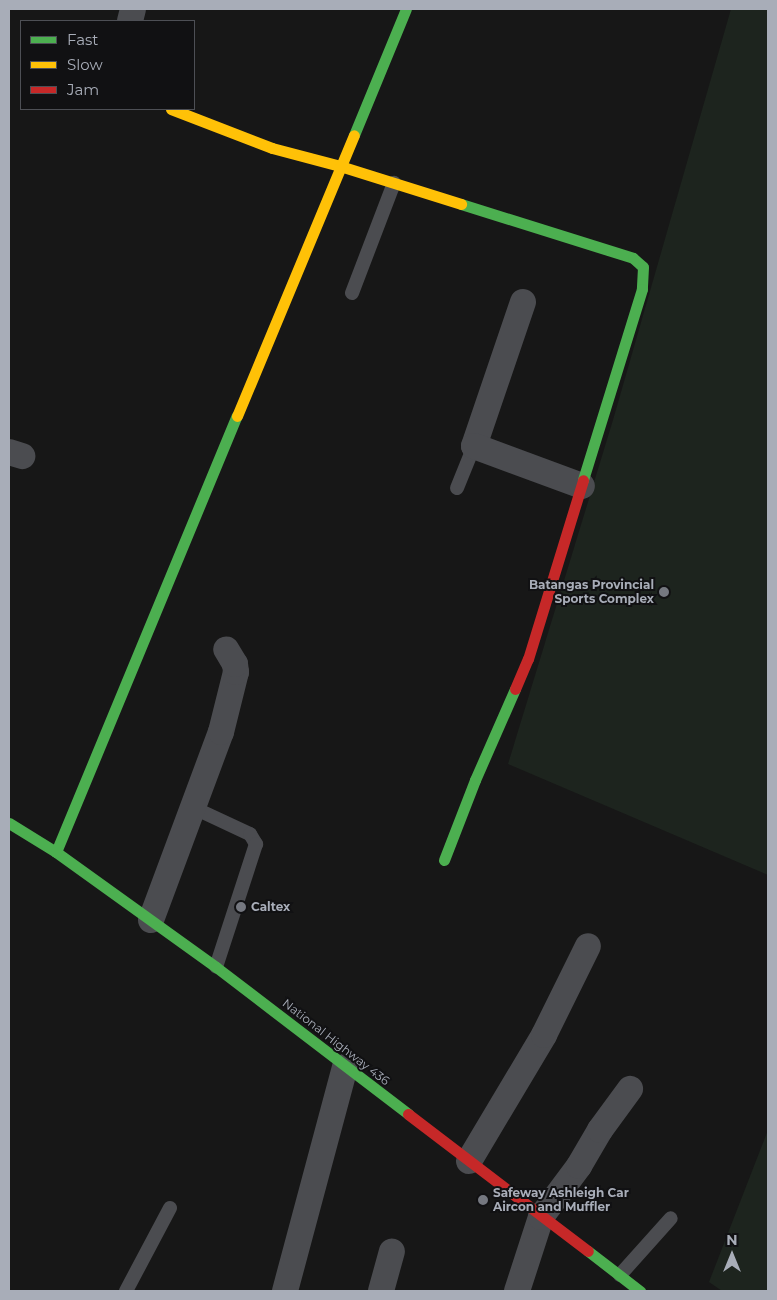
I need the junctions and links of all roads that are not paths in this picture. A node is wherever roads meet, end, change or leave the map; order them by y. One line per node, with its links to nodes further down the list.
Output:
1 (406, 9): 3 (street)
2 (174, 110): 3 (street)
3 (340, 166): 4 (street); 13 (street)
4 (394, 183): 5 (lane); 8 (street)
5 (352, 293)
6 (522, 302): 7 (street)
7 (474, 446): 8 (street); 9 (lane)
8 (582, 486): 14 (street)
9 (457, 488)
10 (226, 649): 11 (street)
11 (192, 807): 15 (street); 17 (lane)
12 (9, 823): 13 (street, National Highway 436)
13 (56, 852): 15 (street, National Highway 436)
14 (444, 860)
15 (150, 920): 17 (street, National Highway 436)
16 (588, 946): 20 (street)
17 (216, 966): 18 (street, National Highway 436)
18 (345, 1067): 20 (street, National Highway 436); 27 (street)
19 (630, 1089): 22 (street)
20 (469, 1161): 22 (street, National Highway 436)
21 (170, 1208): 26 (lane)
22 (541, 1218): 25 (street, National Highway 436); 29 (street)
23 (671, 1218): 25 (lane)
24 (392, 1251): 28 (street)
25 (620, 1275): 30 (street, National Highway 436)
26 (126, 1291)
27 (285, 1291)
28 (381, 1291)
29 (517, 1291)
30 (640, 1291)

